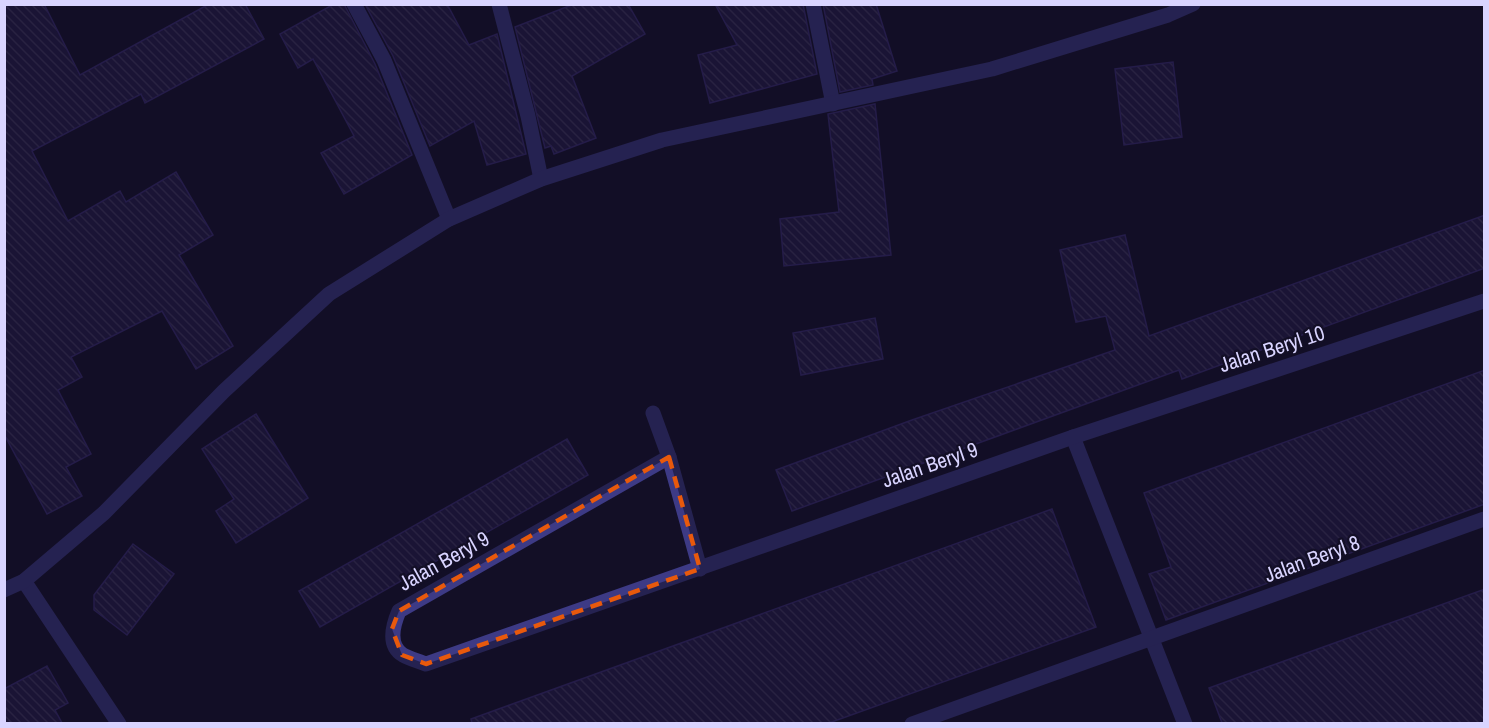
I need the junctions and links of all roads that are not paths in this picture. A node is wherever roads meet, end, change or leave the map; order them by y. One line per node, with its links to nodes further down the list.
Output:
1 (354, 4): 7 (street)
2 (499, 4): 6 (street)
3 (813, 4): 5 (street)
4 (1193, 4): 5 (street)
5 (832, 104): 6 (street)
6 (542, 179): 7 (street)
7 (448, 219): 14 (street)
8 (1485, 301): 10 (street, Jalan Beryl 10)
9 (653, 413): 11 (street)
10 (1073, 437): 13 (street, Jalan Beryl 9); 16 (street)
11 (669, 457): 13 (street); 13 (street, Jalan Beryl 9)
12 (1485, 519): 16 (street, Jalan Beryl 8)
13 (700, 569)
14 (24, 581): 15 (street); 17 (street)
15 (4, 590)
16 (1153, 638): 18 (street); 19 (street)
17 (118, 723)
18 (912, 723)
19 (1185, 723)

